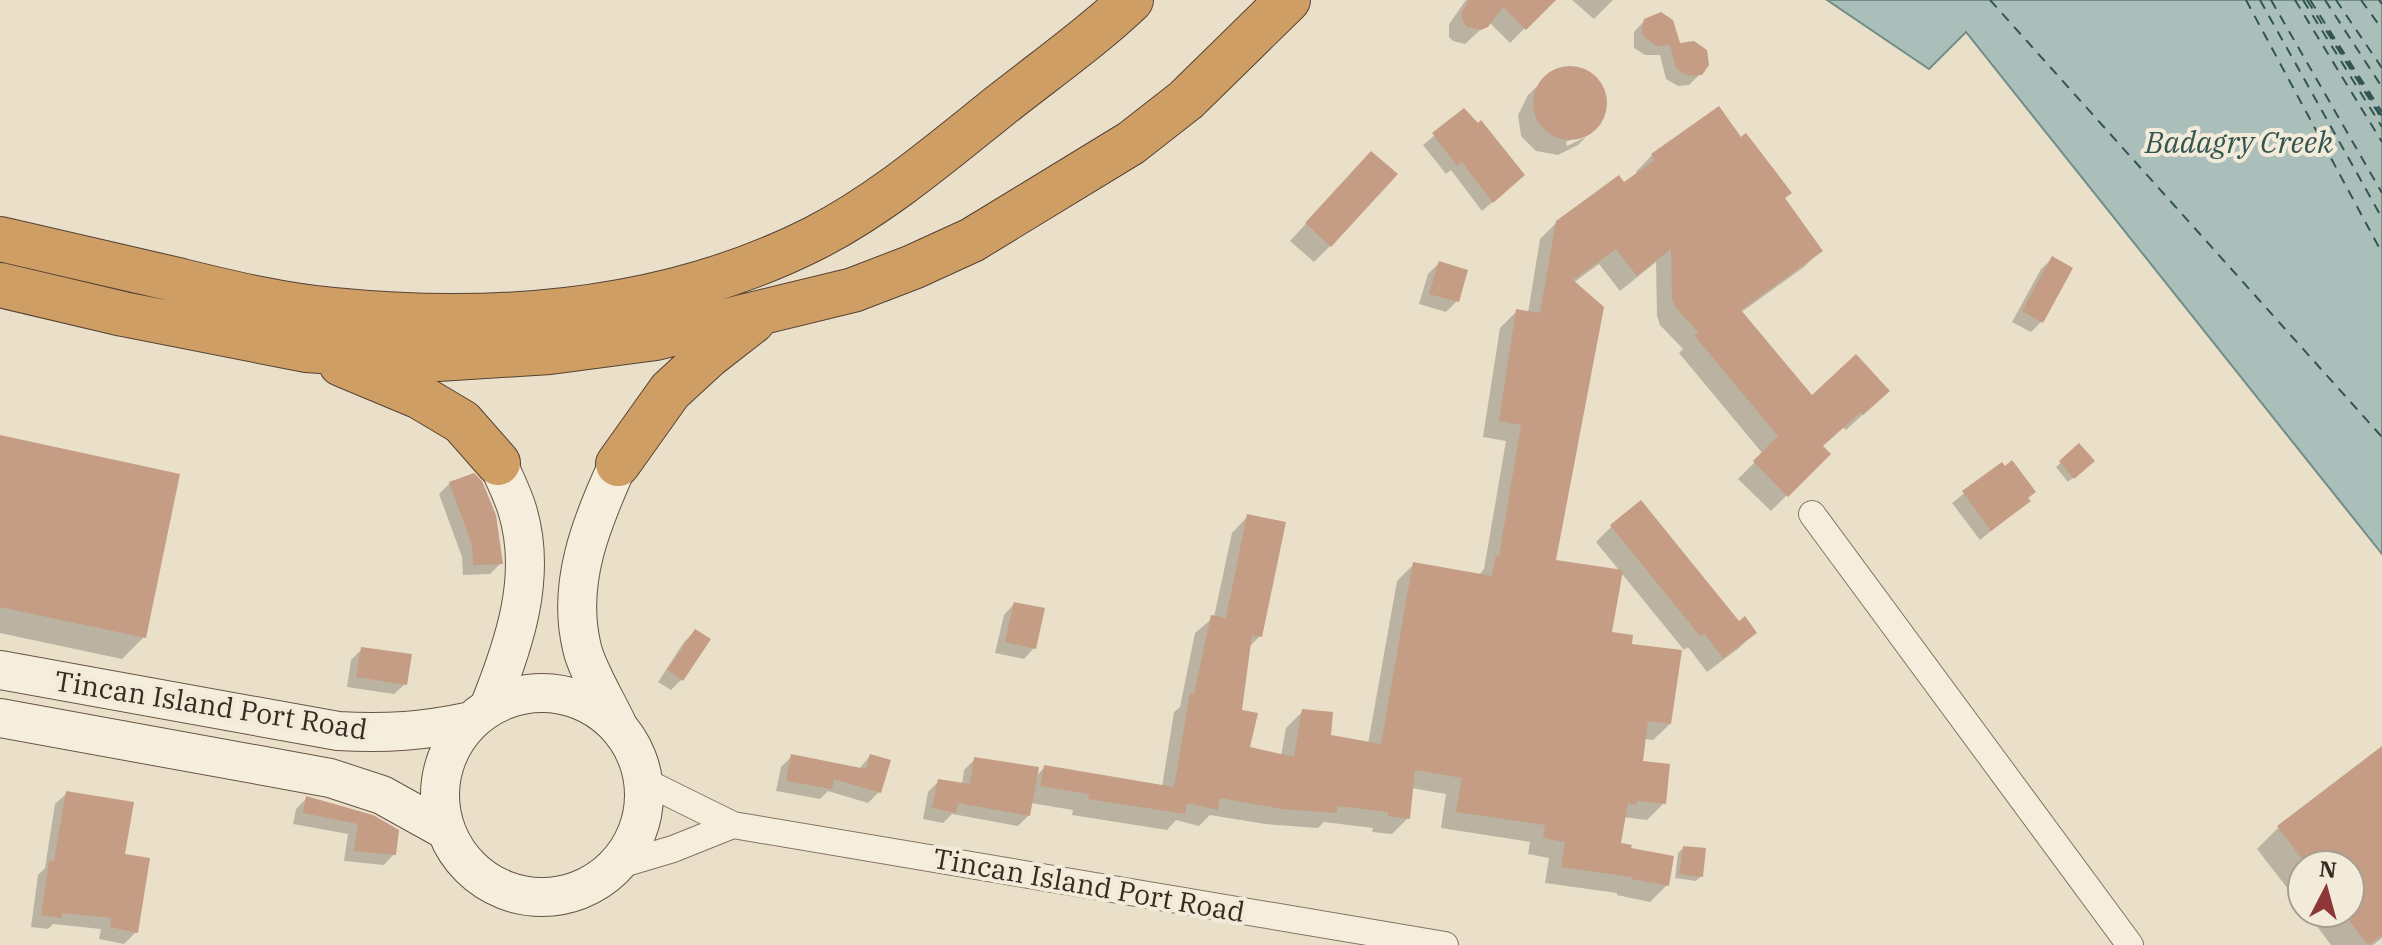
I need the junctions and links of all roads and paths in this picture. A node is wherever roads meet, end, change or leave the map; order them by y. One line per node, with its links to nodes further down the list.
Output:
1 (1131, 0): 3 (highway)
2 (1288, 0): 5 (highway)
3 (0, 239)
4 (0, 285): 6 (highway)
5 (764, 313): 6 (highway); 8 (highway)
6 (306, 350): 7 (highway)
7 (498, 463): 11 (street)
8 (618, 464): 13 (street)
9 (1812, 514): 19 (street)
10 (0, 670): 11 (street, Tincan Island Port Road)
11 (480, 714): 13 (street); 16 (street)
12 (0, 718): 16 (street, Tincan Island Port Road)
13 (620, 728): 14 (street)
14 (644, 781): 15 (street, Tincan Island Port Road); 17 (street)
15 (733, 825): 17 (street); 18 (street, Tincan Island Port Road)
16 (445, 830): 17 (street)
17 (616, 866)
18 (1445, 945)
19 (2130, 945)

